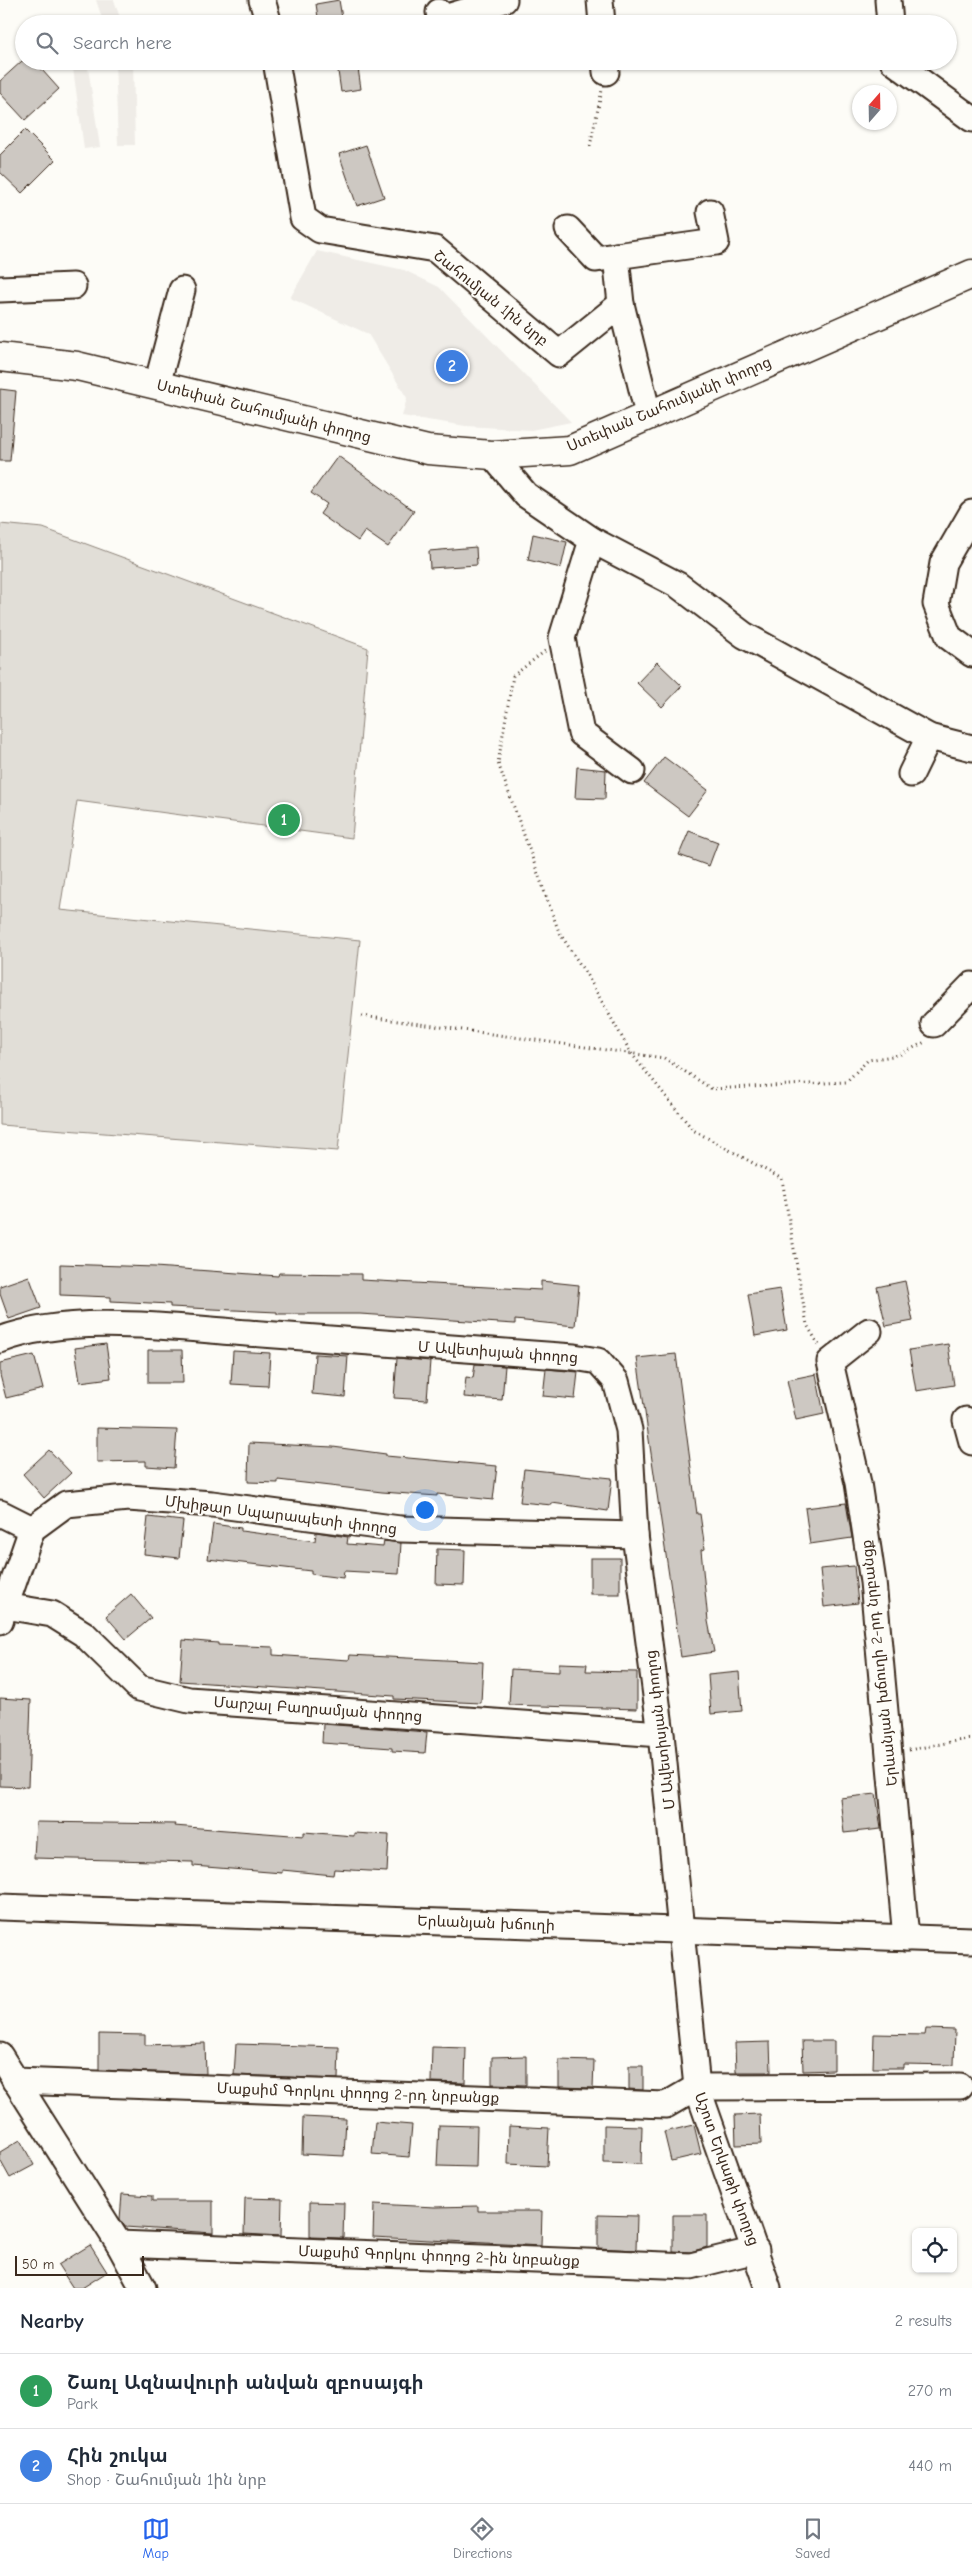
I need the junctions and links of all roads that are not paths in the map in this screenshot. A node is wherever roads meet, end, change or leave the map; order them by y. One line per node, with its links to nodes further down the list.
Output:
1 (262, 0): 6 (street)
2 (504, 0): 8 (street)
3 (600, 0): 9 (street)
4 (888, 0): 10 (street)
5 (439, 12): 7 (street)
6 (266, 15)
7 (439, 15)
8 (453, 15)
9 (601, 15)
10 (889, 15)
11 (277, 70): 21 (street, Շահումյան 1ին նրբ)
12 (905, 70): 13 (street)
13 (972, 119)
14 (710, 212): 16 (street)
15 (568, 229): 16 (street)
16 (616, 256): 21 (street)
17 (972, 274): 24 (main road, Ստեփան Շահումյանի փողոց)
18 (74, 286): 19 (street)
19 (0, 290)
20 (182, 290): 23 (street)
21 (622, 304): 24 (street)
22 (0, 357): 23 (main road, Ստեփան Շահումյանի փողոց)
23 (157, 385): 25 (main road, Ստեփան Շահումյանի փողոց)
24 (648, 414): 25 (main road, Ստեփան Շահումյանի փողոց)
25 (492, 455): 27 (street)
26 (972, 513): 28 (street)
27 (592, 540): 29 (street); 31 (street)
28 (972, 654)
29 (929, 737): 30 (street); 32 (street)
30 (972, 748)
31 (632, 771)
32 (911, 774)
33 (972, 985): 34 (street)
34 (934, 1024)
35 (870, 1331): 44 (street, Երևանյան խճուղի 2-րդ նրբանցք)
36 (0, 1340): 39 (street, Մ Ավետիսյան փողոց)
37 (0, 1513): 38 (street)
38 (32, 1529): 39 (street, Մխիթար Սպարապետի փողոց); 40 (street)
39 (635, 1535): 41 (street, Մ Ավետիսյան փողոց)
40 (2, 1614): 41 (street, Մարշալ Բաղրամյան փողոց)
41 (661, 1734): 43 (street, Մ Ավետիսյան փողոց)
42 (0, 1907): 43 (street, Երևանյան խճուղի)
43 (682, 1930): 44 (street, Երևանյան խճուղի); 49 (street, Աշոտ Երկաթի փողոց)
44 (906, 1938): 45 (street, Երևանյան խճուղի)
45 (972, 1940)
46 (0, 2056): 47 (street)
47 (15, 2081): 49 (street, Մաքսիմ Գորկու փողոց 2-րդ նրբանցք); 50 (street)
48 (960, 2086): 49 (street)
49 (697, 2087): 51 (street, Աշոտ Երկաթի փողոց)
50 (119, 2244): 51 (street, Մաքսիմ Գորկու փողոց 2-ին նրբանցք); 52 (street)
51 (756, 2250): 53 (street, Աշոտ Երկաթի փողոց)
52 (143, 2288)
53 (768, 2288)

